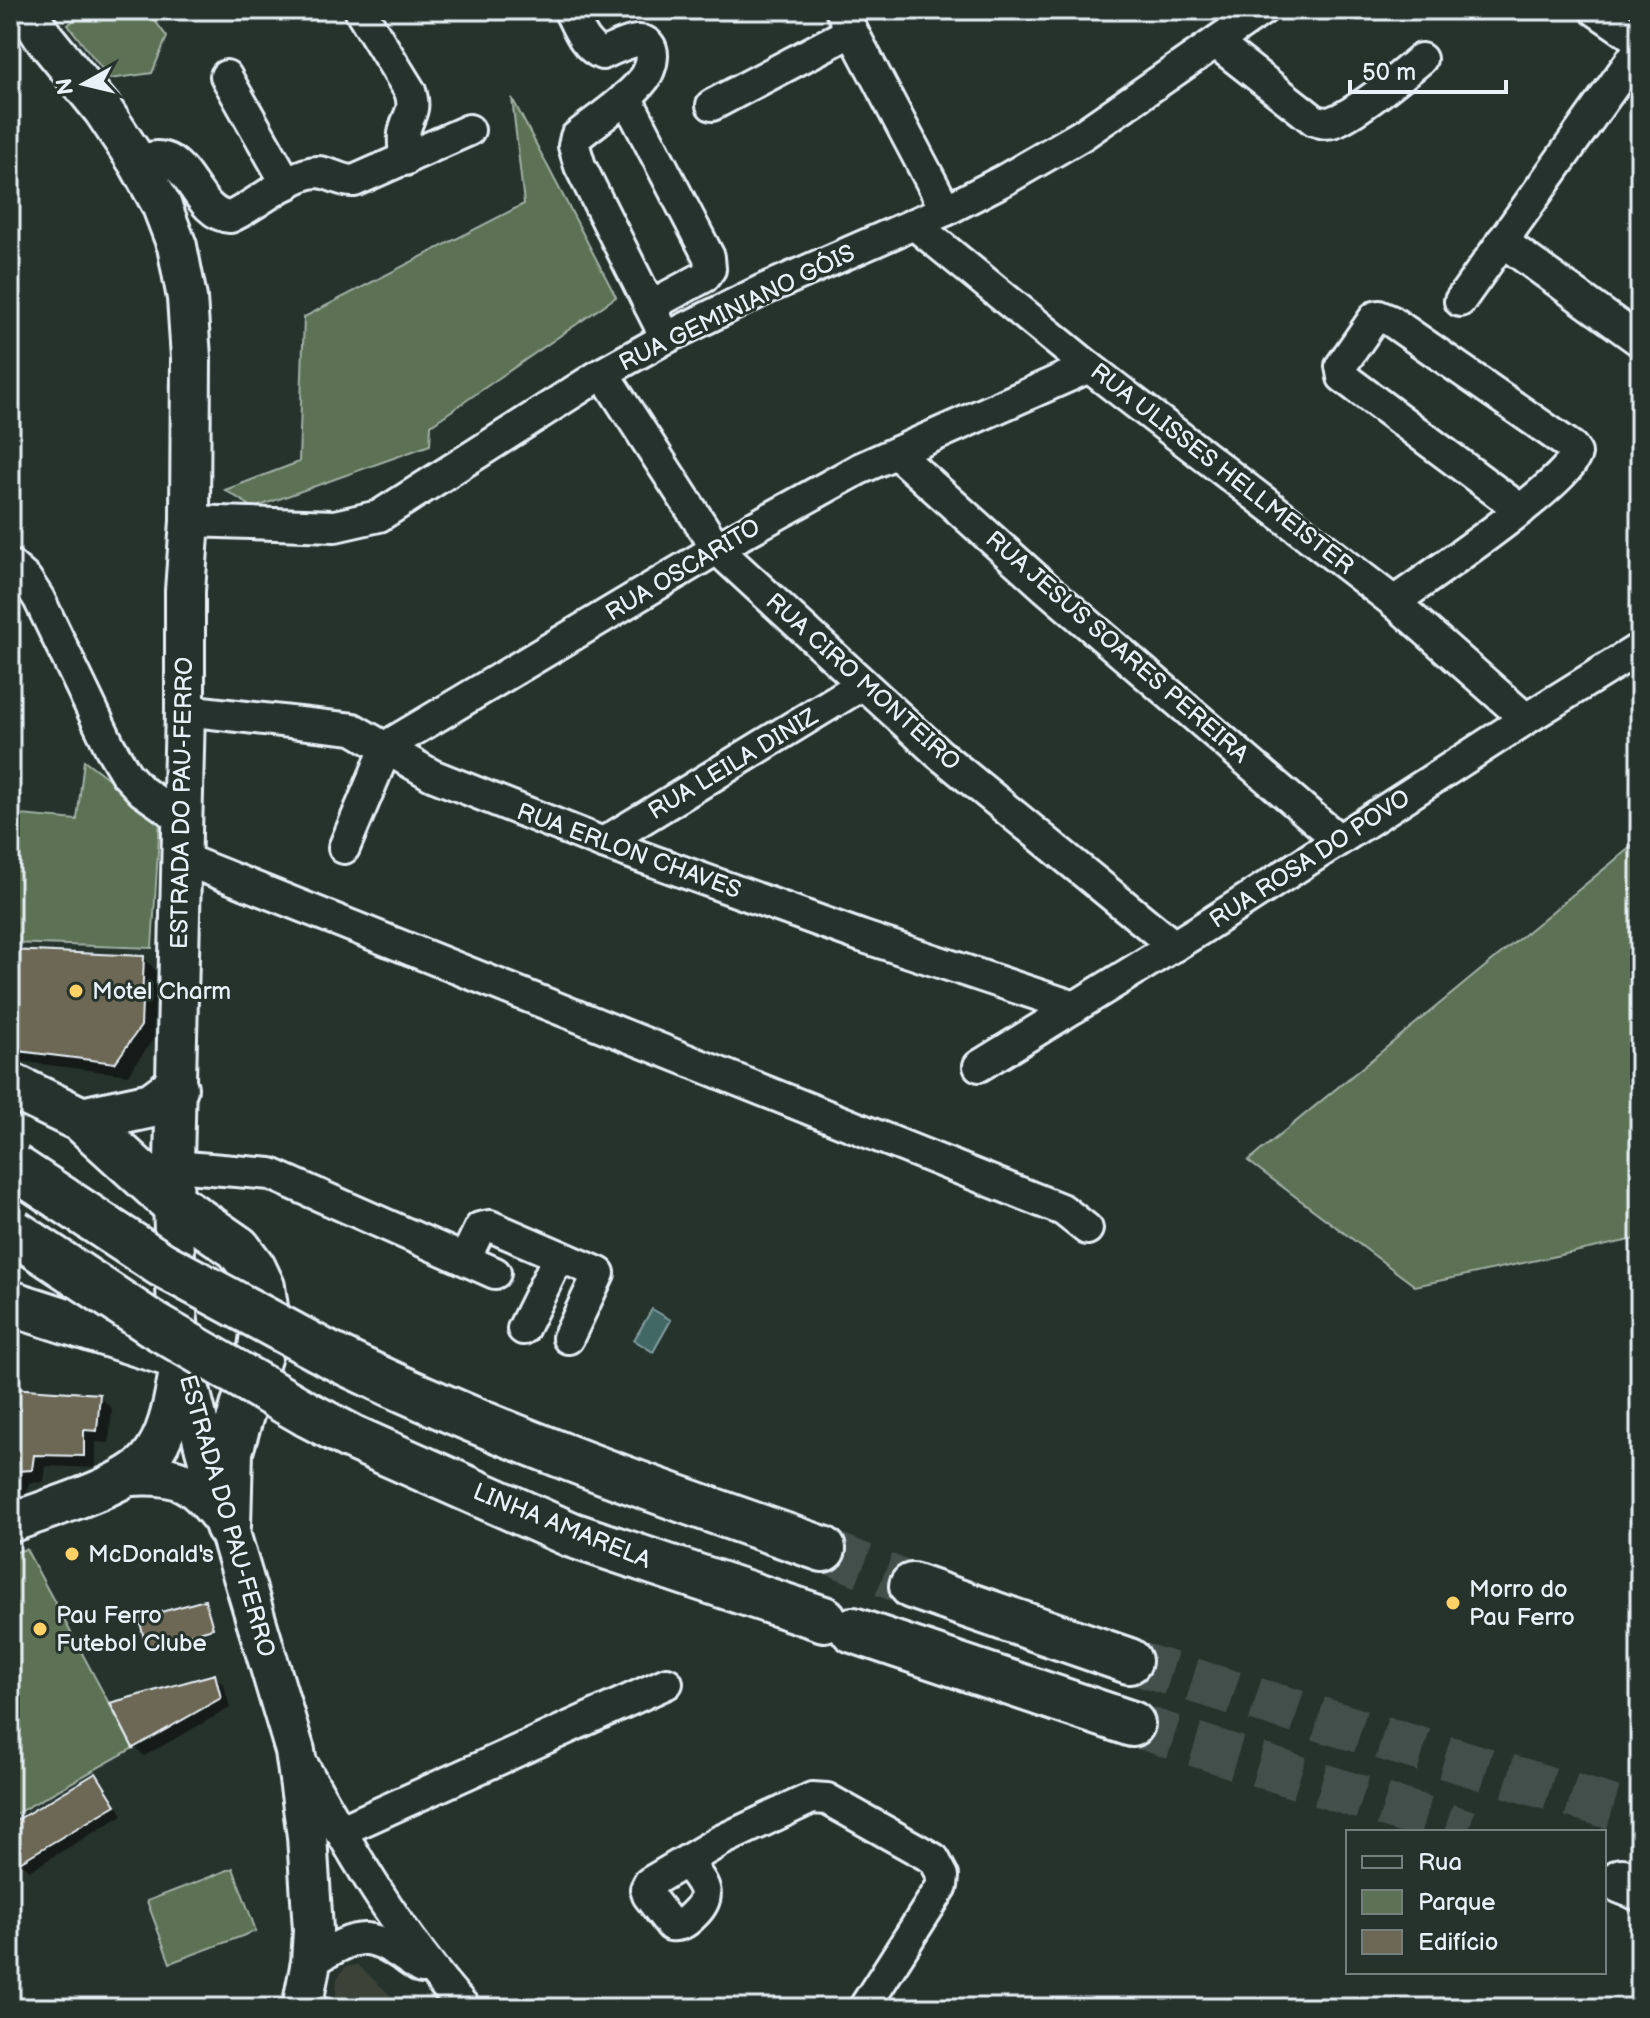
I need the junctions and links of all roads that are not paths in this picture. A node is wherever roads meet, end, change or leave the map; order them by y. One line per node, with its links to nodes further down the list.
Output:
1 (26, 10): 16 (main road, ESTRADA DO PAU-FERRO)
2 (360, 10): 15 (street)
3 (569, 10): 12 (street)
4 (1262, 10): 8 (street, RUA GEMINIANO GÓIS)
5 (1595, 10): 7 (street)
6 (847, 20): 13 (street); 18 (street)
7 (1640, 41)
8 (1216, 43): 10 (street); 18 (street, RUA GEMINIANO GÓIS)
9 (1640, 48): 20 (street)
10 (1421, 59)
11 (226, 76): 17 (street)
12 (626, 97): 22 (street); 22 (street)
13 (712, 105)
14 (469, 130): 15 (street)
15 (405, 160): 17 (street)
16 (138, 163): 17 (street); 29 (main road, ESTRADA DO PAU-FERRO)
17 (287, 184)
18 (946, 210): 19 (street, RUA GEMINIANO GÓIS)
19 (914, 224): 23 (street, RUA GEMINIANO GÓIS); 25 (street, RUA ULISSES HELLMEISTER)
20 (1502, 241): 21 (street); 24 (street)
21 (1460, 301)
22 (650, 306): 23 (street)
23 (666, 338): 26 (street, RUA GEMINIANO GÓIS)
24 (1640, 341)
25 (1089, 367): 27 (street, RUA OSCARITO); 32 (street, RUA ULISSES HELLMEISTER)
26 (603, 373): 29 (street, RUA GEMINIANO GÓIS); 30 (street, RUA CIRO MONTEIRO)
27 (896, 453): 30 (street, RUA OSCARITO); 39 (street, RUA JESUS SOARES PEREIRA)
28 (1521, 510): 28 (street); 32 (street)
29 (190, 521): 35 (main road, ESTRADA DO PAU-FERRO)
30 (717, 549): 34 (street, RUA CIRO MONTEIRO); 37 (street, RUA OSCARITO)
31 (10, 565): 38 (street)
32 (1394, 602): 36 (street, RUA ULISSES HELLMEISTER)
33 (1640, 648): 36 (street, RUA ROSA DO POVO)
34 (863, 684): 40 (street, RUA LEILA DINIZ); 43 (street, RUA CIRO MONTEIRO)
35 (185, 710): 37 (street, RUA ERLON CHAVES); 38 (main road, ESTRADA DO PAU-FERRO)
36 (1526, 719): 39 (street, RUA ROSA DO POVO)
37 (387, 746): 40 (street, RUA ERLON CHAVES); 41 (street)
38 (182, 819): 42 (main road, ESTRADA DO PAU-FERRO)
39 (1339, 840): 43 (street, RUA ROSA DO POVO)
40 (603, 843): 44 (street, RUA ERLON CHAVES)
41 (344, 848)
42 (181, 858): 47 (main road, ESTRADA DO PAU-FERRO); 51 (street)
43 (1174, 946): 44 (street, RUA ROSA DO POVO)
44 (1075, 1007): 45 (street, RUA ROSA DO POVO)
45 (979, 1066)
46 (10, 1085): 48 (highway)
47 (175, 1088): 48 (highway); 50 (main road, ESTRADA DO PAU-FERRO)
48 (82, 1120): 50 (highway)
49 (12, 1165): 63 (highway, bridge)
50 (174, 1185): 54 (street); 59 (main road, ESTRADA DO PAU-FERRO); 62 (highway)
51 (1087, 1229)
52 (12, 1230): 67 (highway, LINHA AMARELA, bridge)
53 (559, 1256): 54 (street); 57 (street); 58 (street)
54 (465, 1259): 55 (street)
55 (495, 1273)
56 (10, 1303): 59 (highway)
57 (523, 1329)
58 (568, 1338)
59 (182, 1358): 60 (main road); 62 (main road, ESTRADA DO PAU-FERRO)
60 (130, 1476): 61 (main road); 62 (main road)
61 (10, 1523)
62 (228, 1526): 68 (main road, ESTRADA DO PAU-FERRO)
63 (823, 1549)
64 (912, 1586): 65 (highway)
65 (1129, 1661)
66 (667, 1683): 69 (street)
67 (1132, 1724)
68 (295, 1751): 69 (street); 71 (main road, ESTRADA DO PAU-FERRO)
69 (340, 1831): 72 (street)
70 (686, 1861): 75 (street)
71 (311, 1962): 72 (street); 73 (main road, ESTRADA DO PAU-FERRO)
72 (442, 1983): 74 (street)
73 (302, 2008)
74 (465, 2008)
75 (864, 2008)

